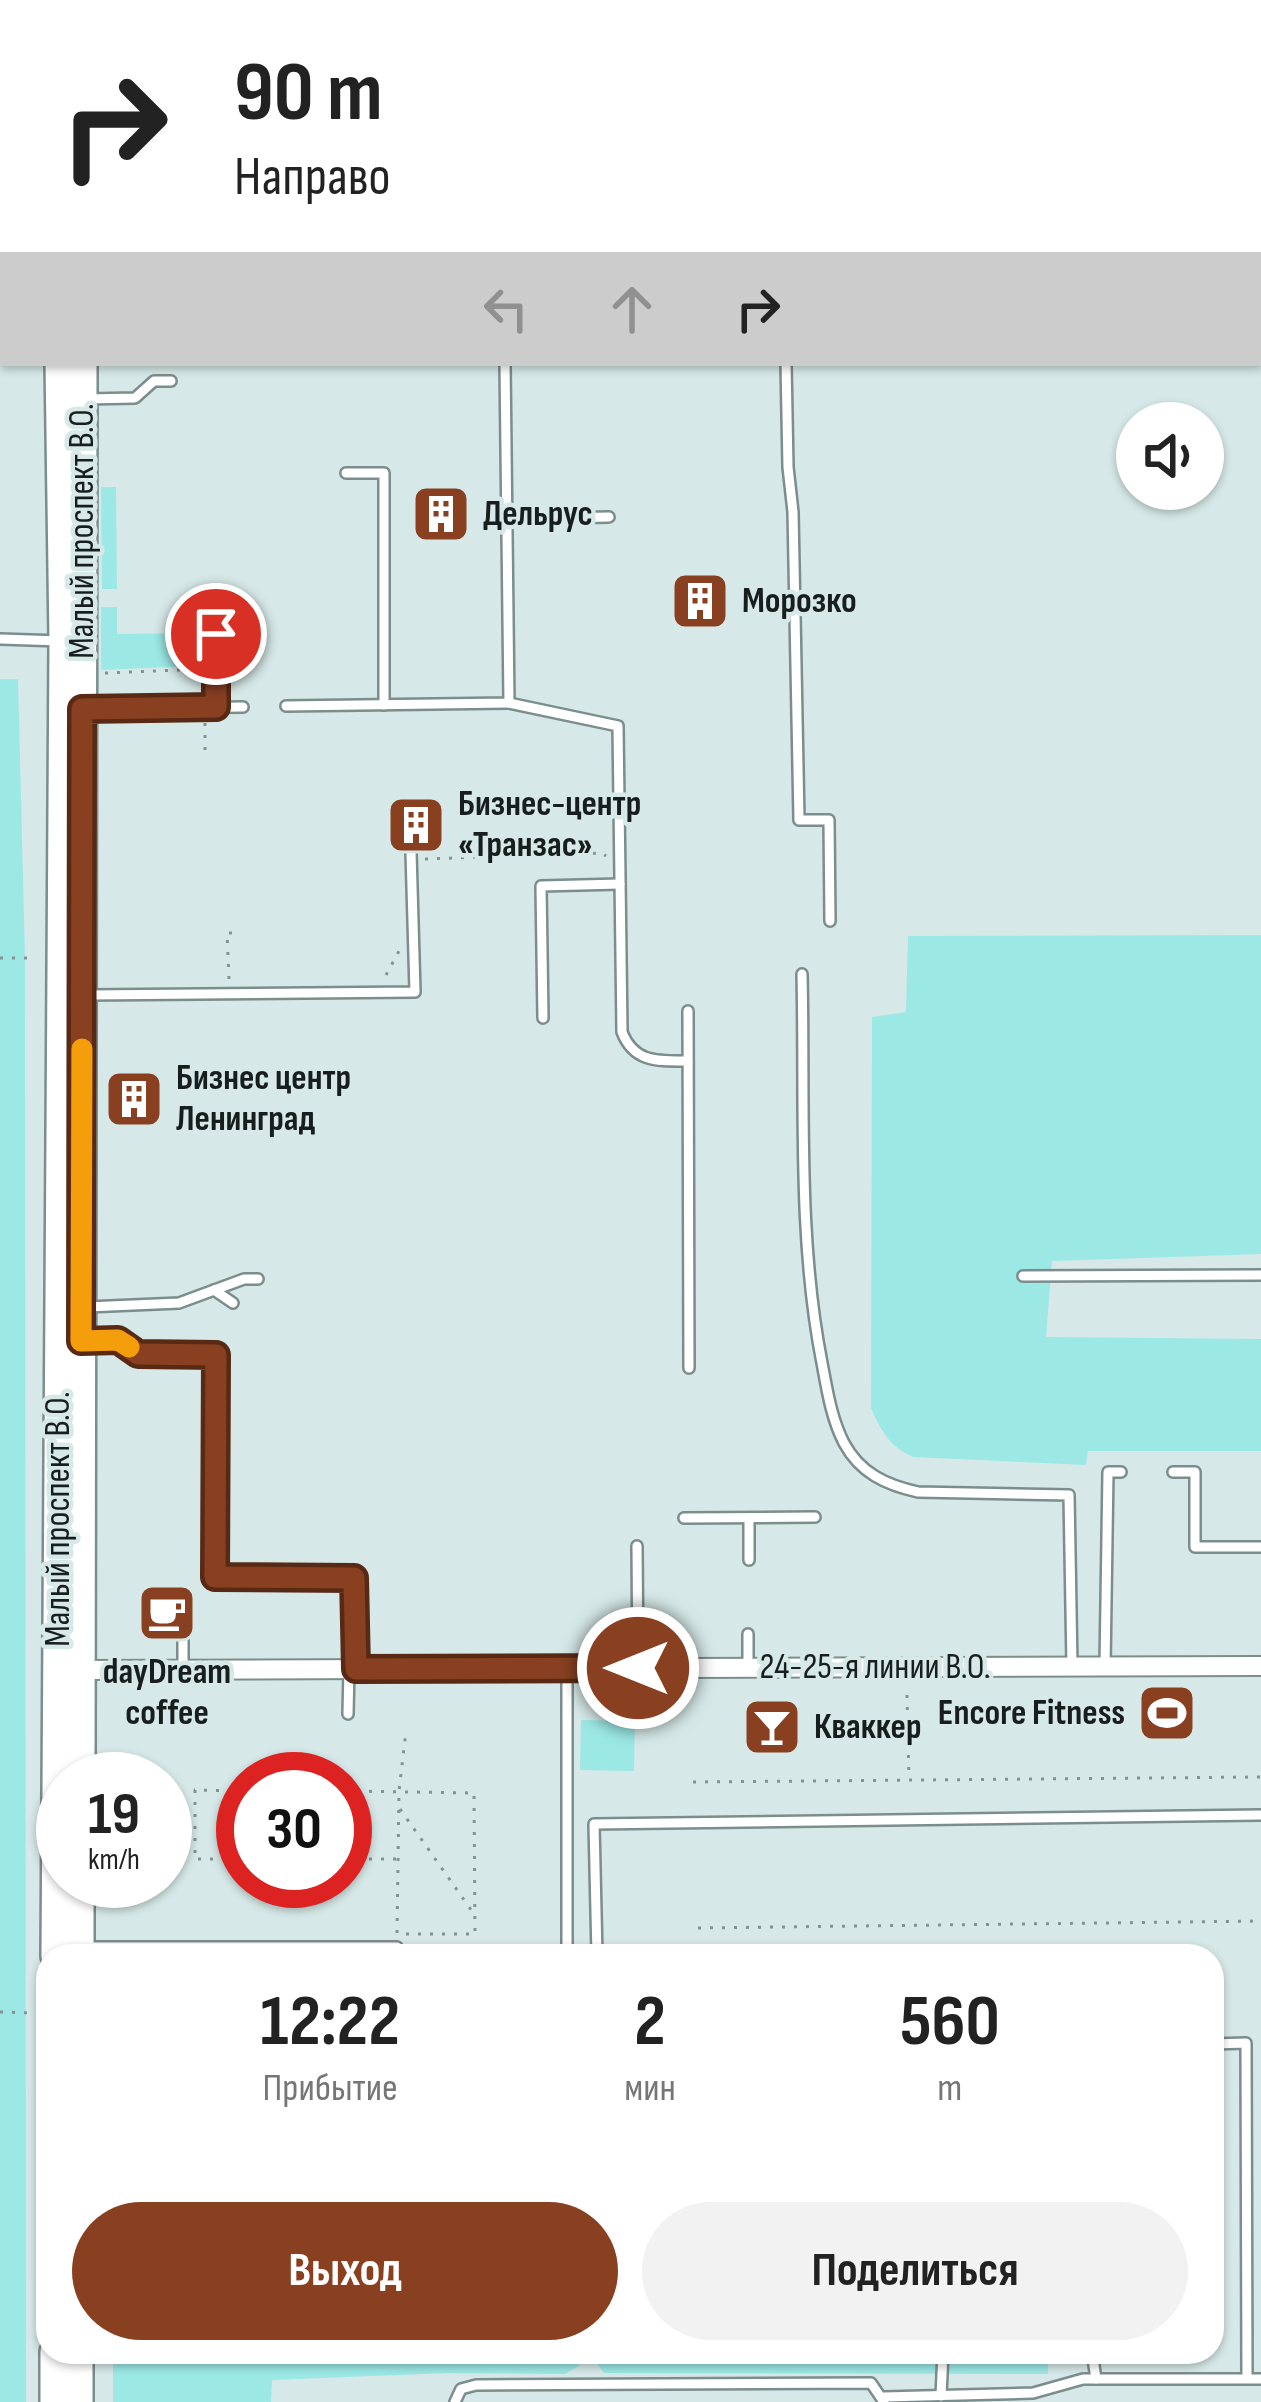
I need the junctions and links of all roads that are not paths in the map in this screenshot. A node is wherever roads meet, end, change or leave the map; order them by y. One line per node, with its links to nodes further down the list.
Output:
1 (60, 366): 6 (main road, Малый проспект В.О.)
2 (82, 366): 6 (main road, Малый проспект В.О.)
3 (506, 366): 9 (lane)
4 (786, 366): 21 (lane)
5 (171, 381): 6 (lane)
6 (71, 399): 12 (main road, Малый проспект В.О.)
7 (346, 473): 14 (lane)
8 (609, 517): 9 (lane)
9 (507, 519): 13 (lane)
10 (216, 634): 17 (lane)
11 (0, 638): 12 (lane)
12 (72, 641): 18 (main road, Малый проспект В.О.)
13 (509, 703): 14 (lane); 20 (lane)
14 (384, 705): 16 (lane)
15 (243, 706): 17 (lane)
16 (286, 706)
17 (210, 707): 18 (lane)
18 (72, 709): 23 (main road, Малый проспект В.О.)
19 (411, 856): 23 (lane)
20 (620, 884): 25 (lane); 26 (lane)
21 (830, 920)
22 (802, 974): 45 (lane)
23 (71, 995): 32 (main road, Малый проспект В.О.); 33 (main road, Малый проспект В.О.)
24 (688, 1011): 26 (lane)
25 (543, 1018)
26 (688, 1060): 34 (lane)
27 (1261, 1275): 28 (lane)
28 (1023, 1276)
29 (257, 1279): 30 (lane)
30 (214, 1290): 31 (lane); 32 (lane)
31 (232, 1303)
32 (81, 1307): 33 (main road, Малый проспект В.О.)
33 (70, 1341): 51 (lane); 52 (main road, Малый проспект В.О.)
34 (689, 1368)
35 (1121, 1472): 46 (lane)
36 (1173, 1472): 41 (lane)
37 (815, 1517): 39 (lane)
38 (684, 1518): 39 (lane)
39 (748, 1518): 42 (lane)
40 (637, 1546): 49 (lane)
41 (1261, 1547)
42 (748, 1560)
43 (183, 1630): 53 (lane)
44 (748, 1634): 50 (lane)
45 (1072, 1666): 46 (street, 24-25-я линии В.О.); 50 (street, 24-25-я линии В.О.)
46 (1105, 1666): 47 (street, 24-25-я линии В.О.)
47 (1261, 1666)
48 (567, 1668): 49 (street, 24-25-я линии В.О.); 51 (street, 24-25-я линии В.О.); 60 (lane)
49 (638, 1668): 50 (street, 24-25-я линии В.О.)
50 (748, 1668)
51 (352, 1669): 53 (street, 24-25-я линии В.О.); 54 (lane)
52 (69, 1670): 53 (street, 24-25-я линии В.О.); 55 (main road, Малый проспект В.О.); 58 (main road, Малый проспект В.О.)
53 (183, 1670)
54 (348, 1714)
55 (78, 1752)
56 (1261, 1815): 61 (lane)
57 (77, 1908): 59 (main road)
58 (72, 1944)
59 (73, 1944)
60 (567, 1944)
61 (597, 1944)
62 (1224, 2044): 67 (lane)
63 (54, 2364): 72 (main road)
64 (79, 2364): 73 (main road)
65 (942, 2364): 70 (lane)
66 (1094, 2364): 68 (lane)
67 (1247, 2378): 68 (lane); 69 (lane)
68 (1096, 2379): 70 (lane)
69 (1261, 2379)
70 (941, 2396): 71 (lane)
71 (884, 2400): 74 (lane)
72 (54, 2402)
73 (79, 2402)
74 (455, 2402)

